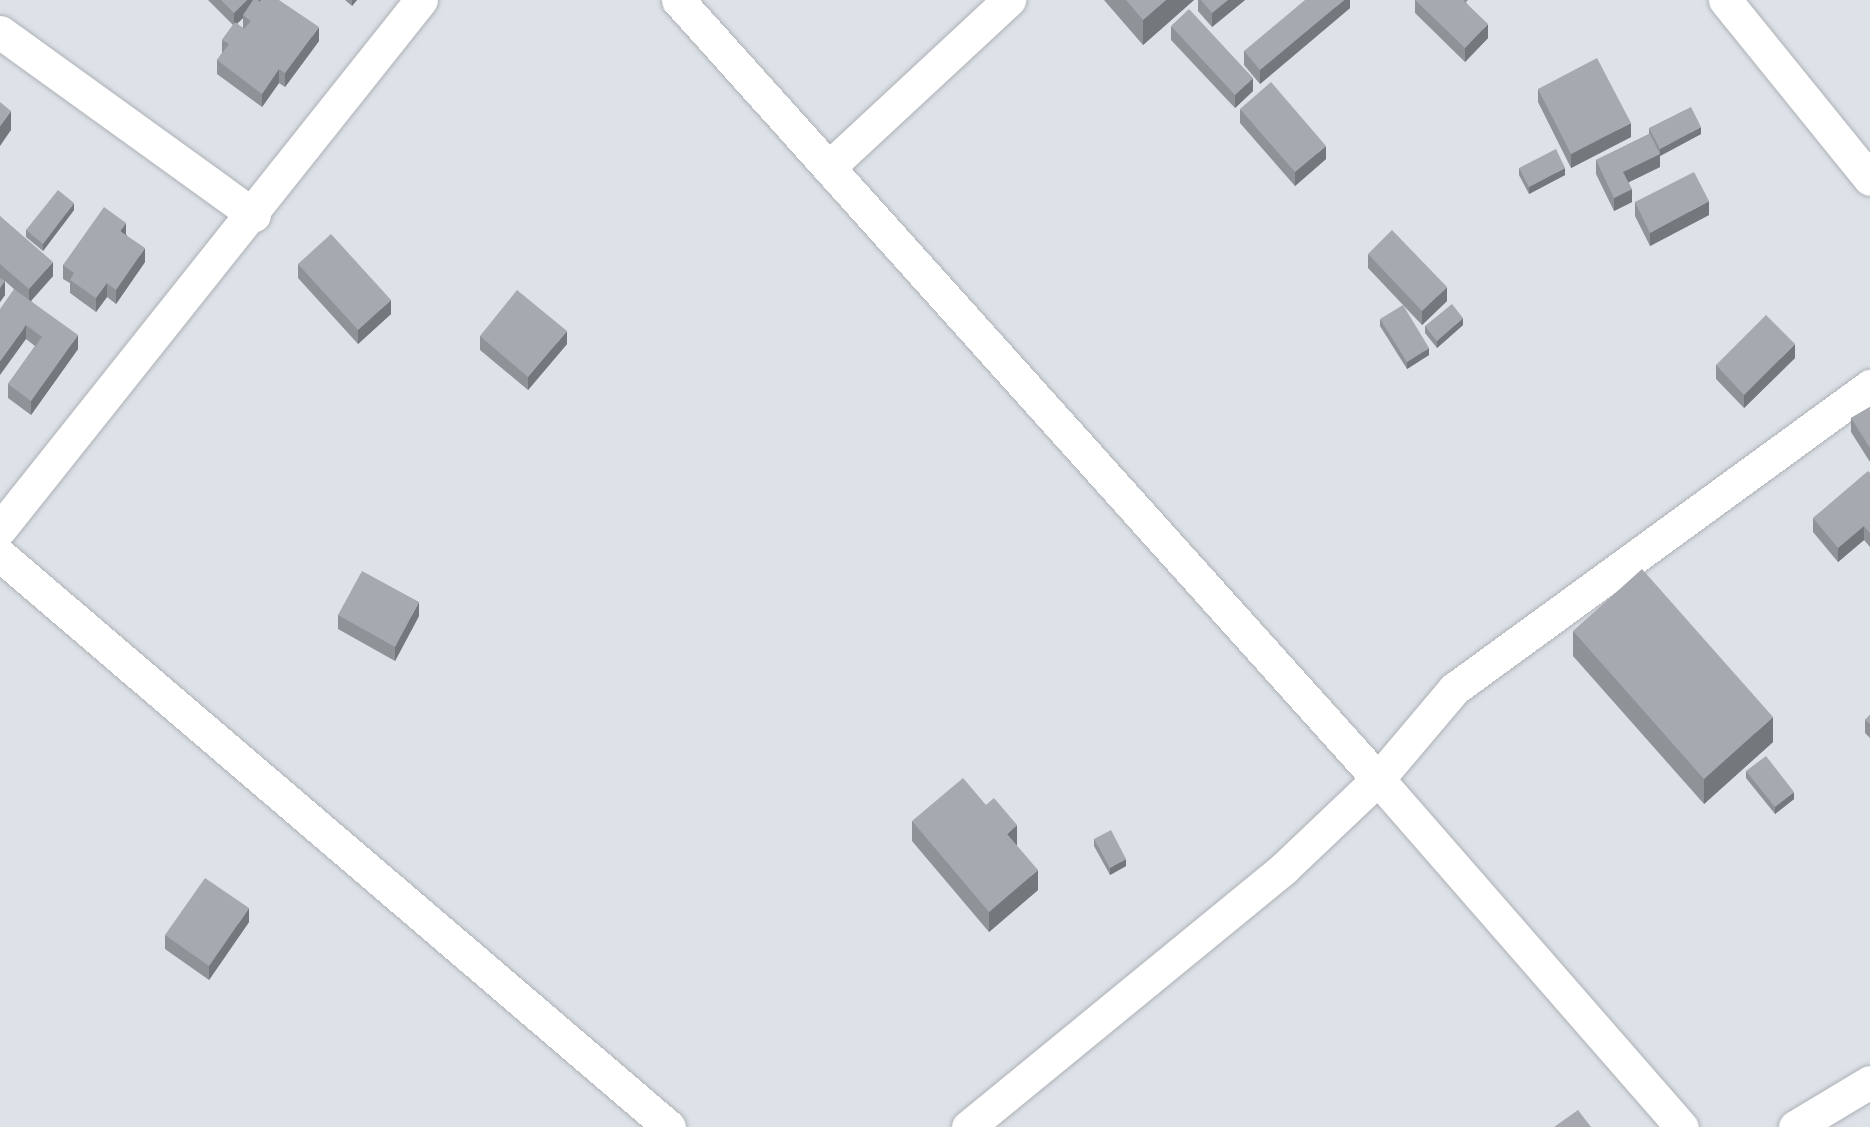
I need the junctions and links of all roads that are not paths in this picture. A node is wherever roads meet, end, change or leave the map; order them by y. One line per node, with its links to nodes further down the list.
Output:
1 (421, 0): 8 (street)
2 (678, 0): 6 (street)
3 (1009, 0): 6 (street)
4 (1725, 0): 7 (street)
5 (0, 32): 8 (street)
6 (828, 167): 12 (street)
7 (1870, 179)
8 (254, 215): 10 (street)
9 (1870, 386): 12 (street)
10 (0, 529)
11 (0, 555): 14 (street)
12 (1378, 779): 15 (street); 16 (street)
13 (1870, 1082): 17 (street)
14 (669, 1127)
15 (968, 1127)
16 (1682, 1127)
17 (1795, 1127)

